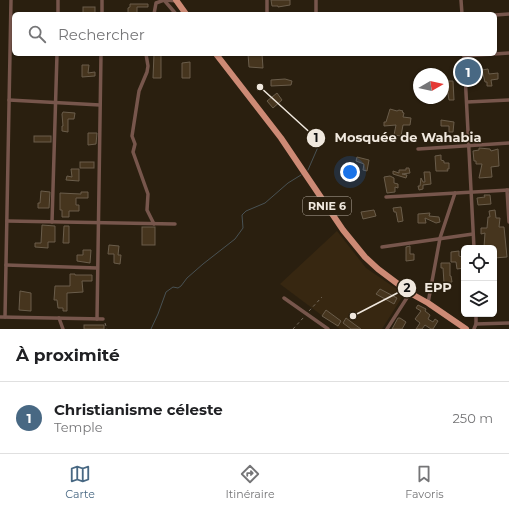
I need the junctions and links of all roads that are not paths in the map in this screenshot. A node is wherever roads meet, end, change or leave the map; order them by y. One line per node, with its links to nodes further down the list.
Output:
1 (11, 0): 26 (street)
2 (58, 0): 9 (street)
3 (102, 0): 10 (street)
4 (164, 0): 8 (street); 11 (street); 12 (street)
5 (267, 0): 14 (street)
6 (316, 0): 15 (street)
7 (461, 0): 16 (street)
8 (177, 1): 13 (main road)
9 (58, 12)
10 (102, 12)
11 (154, 12)
12 (174, 12)
13 (185, 12)
14 (267, 12)
15 (316, 12)
16 (462, 12)
17 (509, 14): 18 (street)
18 (497, 15)
19 (497, 54): 20 (street)
20 (509, 54)
21 (57, 56): 29 (street)
22 (101, 56): 30 (street)
23 (146, 56): 42 (street)
24 (218, 56): 50 (main road, RNIE 6)
25 (464, 56): 28 (street)
26 (10, 100): 29 (street); 38 (street)
27 (509, 100): 28 (street)
28 (467, 102): 32 (street)
29 (55, 103): 30 (street); 39 (street)
30 (100, 105): 41 (street)
31 (509, 143): 32 (street)
32 (469, 145): 33 (street); 35 (street)
33 (418, 149)
34 (508, 190): 35 (street); 40 (street)
35 (471, 192): 36 (street); 44 (street)
36 (455, 193): 37 (street); 45 (street)
37 (386, 197)
38 (7, 222): 39 (street); 48 (street)
39 (52, 222): 41 (street)
40 (509, 222)
41 (98, 223): 42 (street); 49 (street)
42 (154, 224): 43 (street)
43 (175, 224)
44 (473, 234): 45 (street); 46 (street)
45 (440, 238): 47 (street); 52 (street)
46 (474, 245)
47 (382, 247)
48 (6, 265): 49 (street); 54 (street)
49 (97, 268): 57 (street)
50 (410, 293): 52 (main road, RNIE 6); 63 (street)
51 (284, 298): 62 (street)
52 (428, 303): 64 (main road, RNIE 6)
53 (0, 317): 54 (street)
54 (6, 317): 56 (street)
55 (476, 317): 60 (street)
56 (59, 318): 57 (street); 61 (street)
57 (96, 319): 58 (street)
58 (103, 319)
59 (509, 323): 60 (street)
60 (476, 324): 65 (street)
61 (63, 329)
62 (328, 329)
63 (387, 329)
64 (466, 329)
65 (474, 329)

